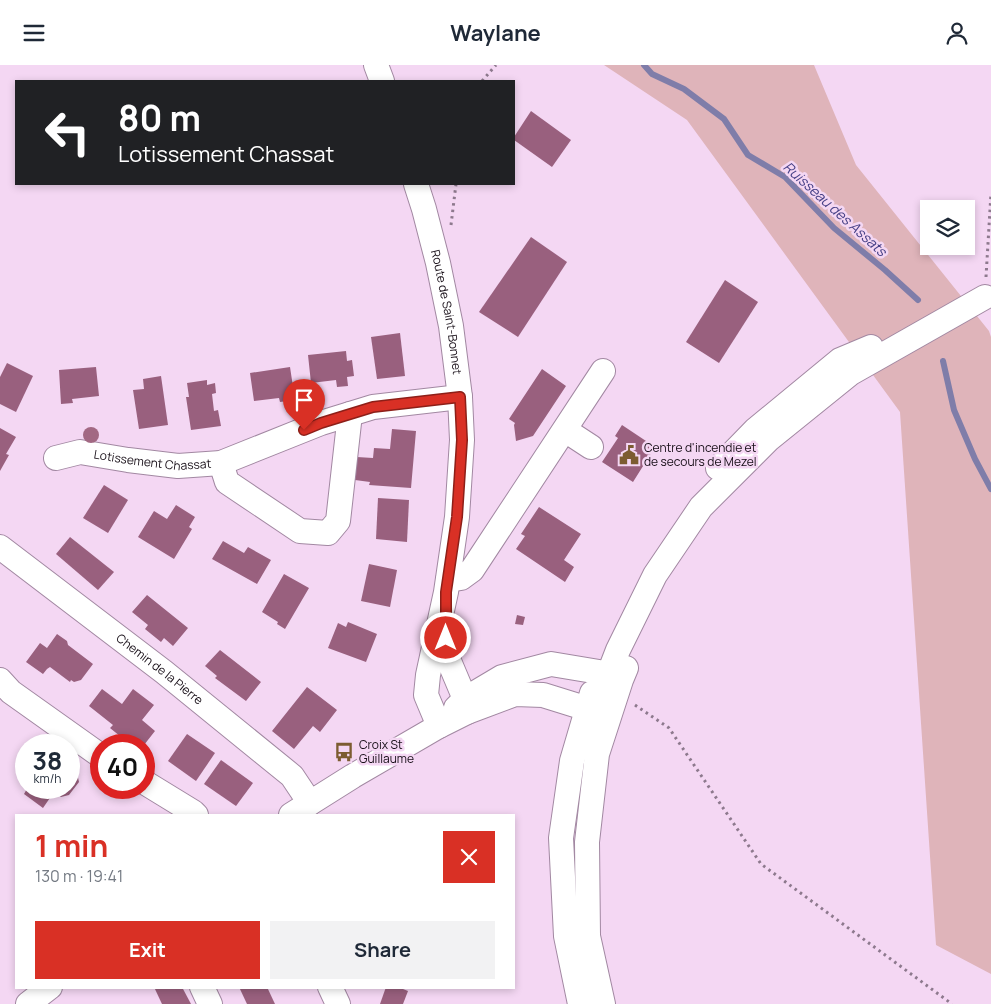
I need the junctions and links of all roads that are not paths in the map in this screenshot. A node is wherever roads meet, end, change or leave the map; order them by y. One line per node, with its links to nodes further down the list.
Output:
1 (376, 65): 2 (street)
2 (382, 80)
3 (416, 185): 6 (street, Route de Saint-Bonnet)
4 (988, 296): 15 (street); 15 (street)
5 (603, 371): 8 (street)
6 (460, 397): 7 (street, Lotissement Chassat); 13 (street, Route de Saint-Bonnet)
7 (350, 414): 11 (street, Lotissement Chassat); 11 (street, Lotissement Chassat)
8 (564, 430): 9 (street); 13 (street)
9 (591, 447)
10 (56, 458): 11 (street, Lotissement Chassat)
11 (220, 463)
12 (0, 547): 21 (street, Chemin de la Pierre)
13 (447, 586): 16 (street, Route de Saint-Bonnet); 18 (street, Route de Saint-Bonnet)
14 (0, 680): 19 (street)
15 (607, 682): 16 (street); 17 (street); 30 (street)
16 (466, 705): 17 (street); 18 (street)
17 (588, 709): 29 (street)
18 (439, 726): 21 (street)
19 (90, 748)
20 (155, 789): 22 (street)
21 (300, 809)
22 (195, 814)
23 (47, 989): 26 (street)
24 (203, 989): 27 (street)
25 (331, 989): 28 (street)
26 (28, 1004)
27 (210, 1004)
28 (338, 1004)
29 (580, 1004)
30 (603, 1004)

